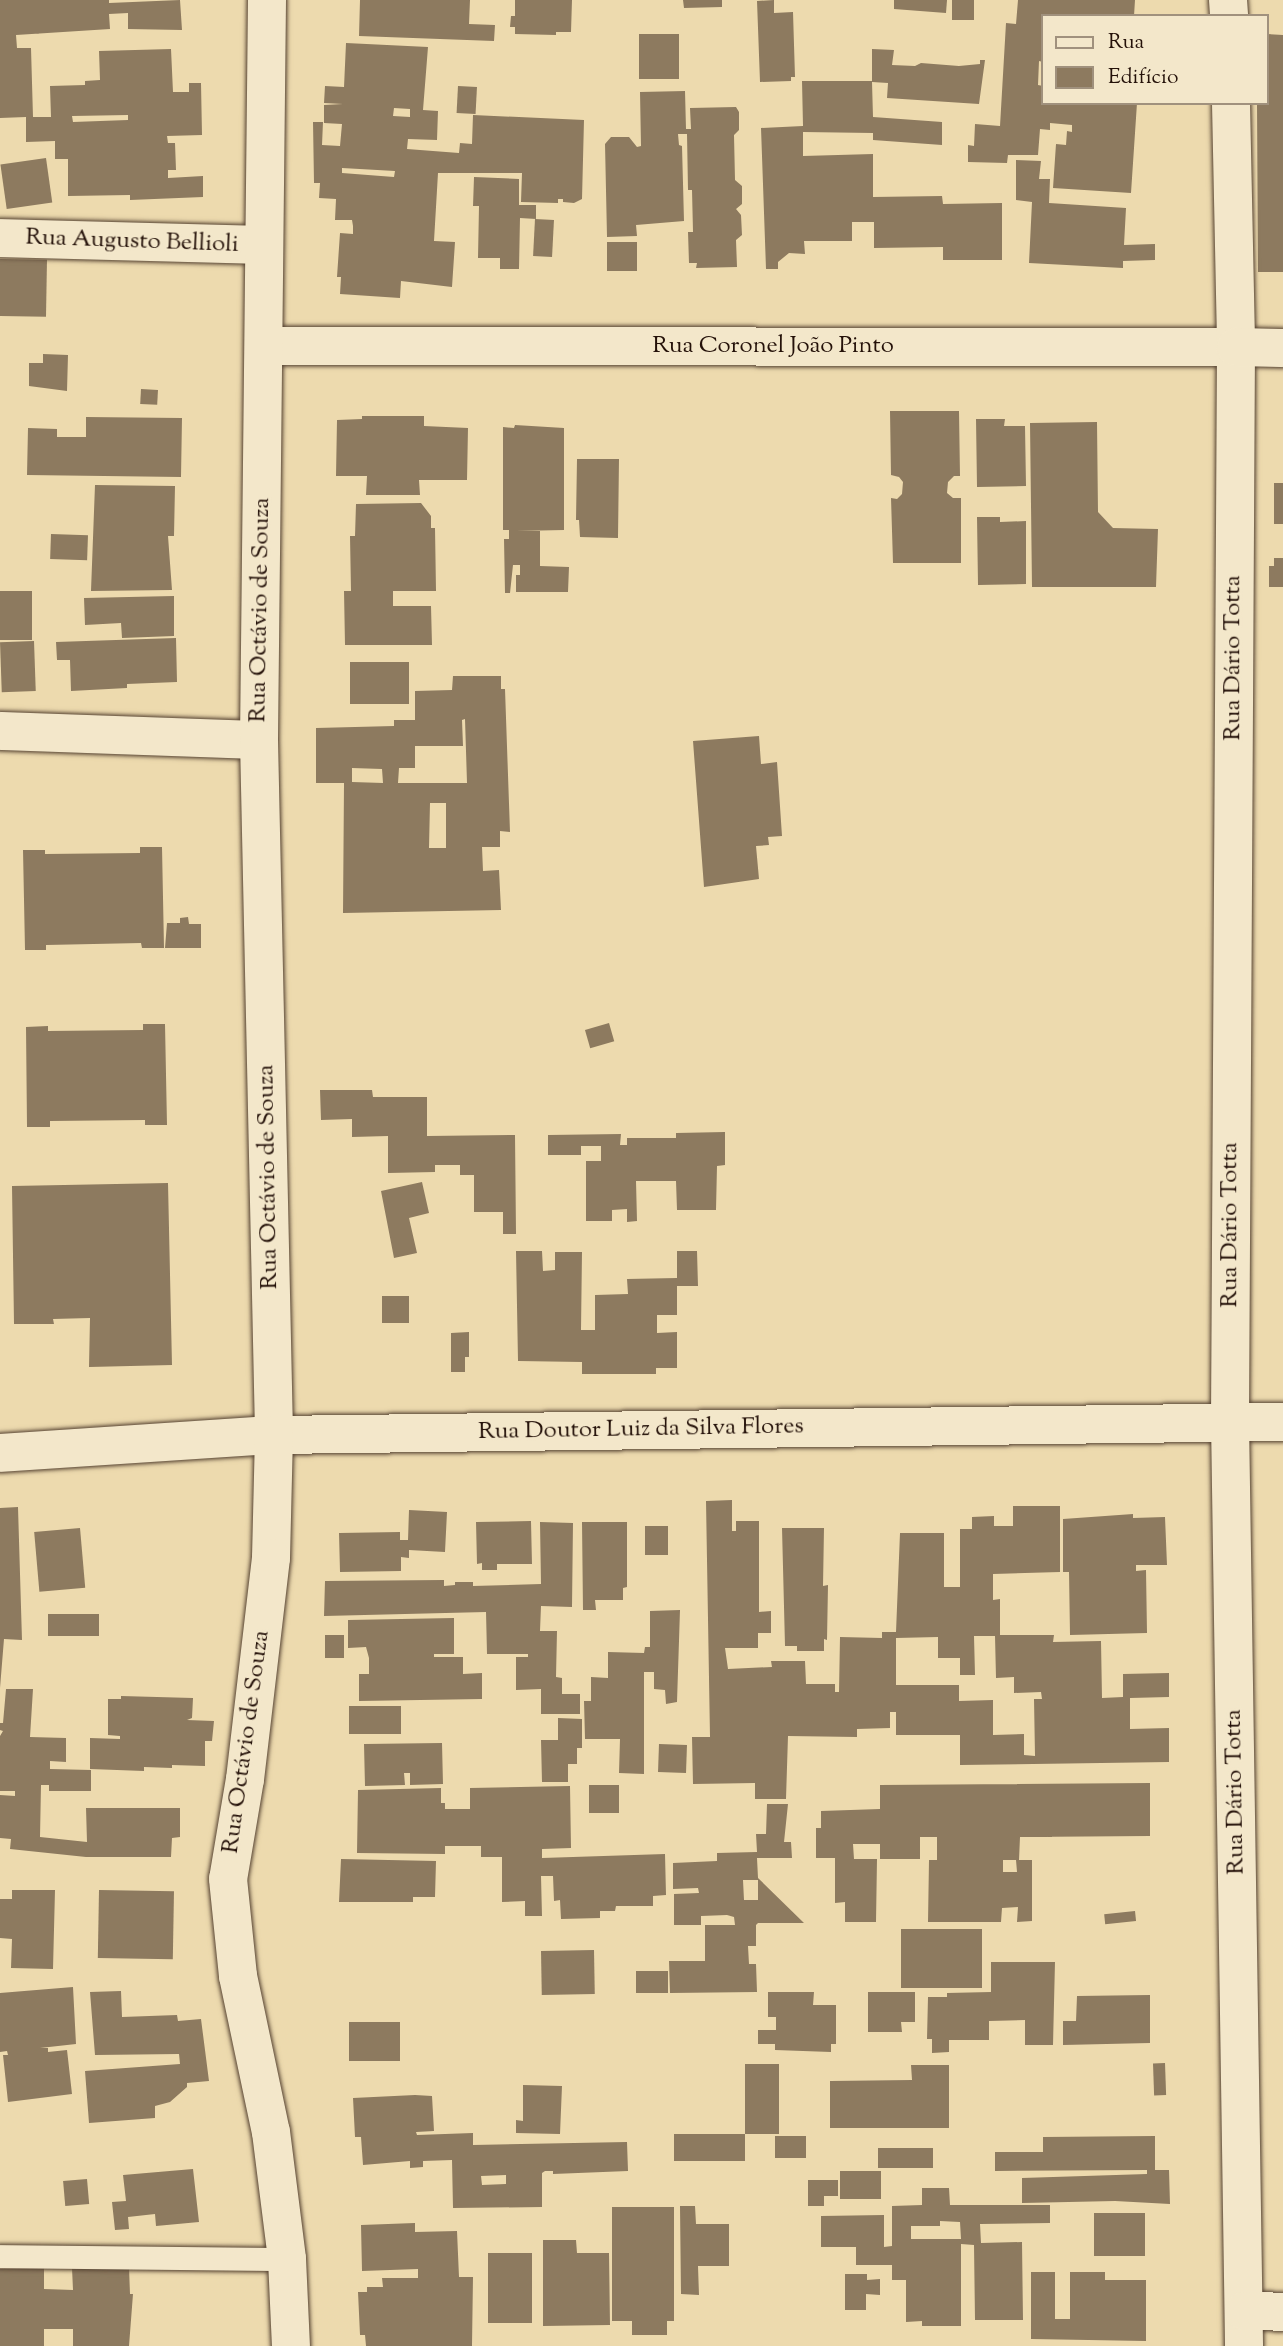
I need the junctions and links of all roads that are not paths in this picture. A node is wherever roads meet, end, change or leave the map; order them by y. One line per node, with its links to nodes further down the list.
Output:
1 (267, 0): 4 (street, Rua Octávio de Souza)
2 (1231, 105): 6 (street, Rua Dário Totta)
3 (0, 238): 4 (street, Rua Augusto Bellioli)
4 (264, 245): 5 (street, Rua Octávio de Souza)
5 (264, 346): 6 (street, Rua Coronel João Pinto); 9 (street, Rua Octávio de Souza)
6 (1236, 347): 7 (street, Rua Coronel João Pinto); 10 (street, Rua Dário Totta)
7 (1283, 348)
8 (0, 731): 9 (street)
9 (260, 740): 12 (street, Rua Octávio de Souza)
10 (1230, 1421): 11 (street, Rua Doutor Luiz da Silva Flores); 12 (street, Rua Doutor Luiz da Silva Flores); 17 (street, Rua Dário Totta)
11 (1283, 1422)
12 (274, 1435): 13 (street, Rua Doutor Luiz da Silva Flores); 15 (street, Rua Octávio de Souza)
13 (0, 1453)
14 (0, 2256): 15 (lane)
15 (287, 2259): 18 (street, Rua Octávio de Souza)
16 (1283, 2312): 17 (street)
17 (1244, 2328)
18 (291, 2346)

